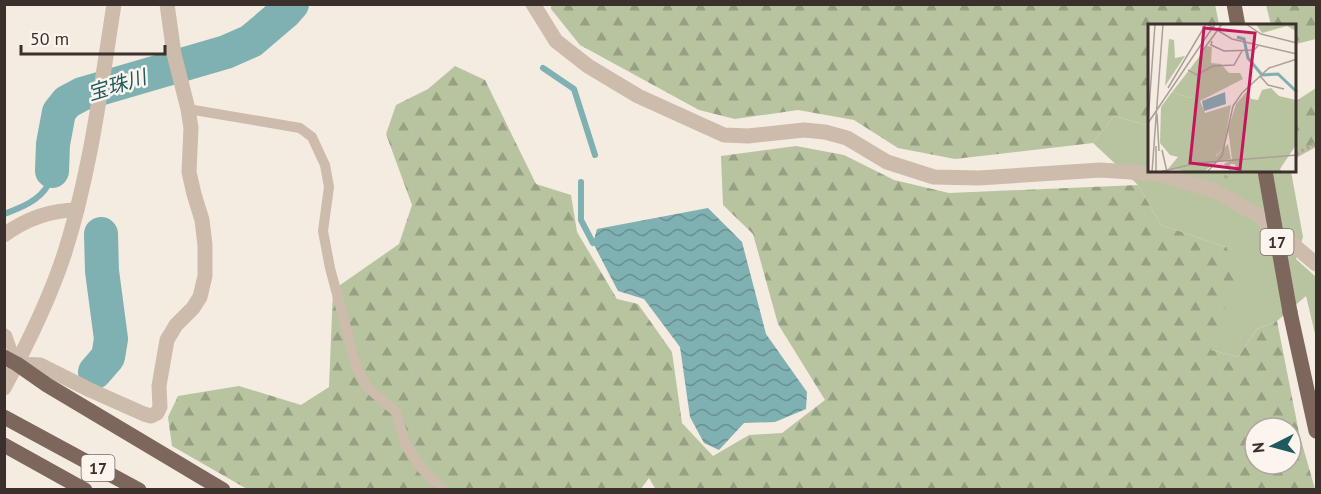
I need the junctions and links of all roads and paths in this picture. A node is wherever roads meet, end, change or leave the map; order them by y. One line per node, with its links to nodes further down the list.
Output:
1 (114, 4): 10 (street)
2 (167, 4): 6 (street)
3 (533, 4): 11 (street)
4 (1234, 4): 5 (main road)
5 (1238, 24)
6 (188, 109): 15 (street); 23 (lane)
7 (1317, 143): 8 (path)
8 (1297, 153)
9 (1265, 172): 11 (main road, 17, bridge)
10 (77, 210): 12 (street); 15 (street)
11 (1275, 230): 13 (street); 18 (main road, 17, bridge)
12 (4, 235)
13 (1317, 264)
14 (4, 333): 15 (lane)
15 (11, 360): 16 (street); 22 (main road)
16 (4, 388)
17 (4, 417): 21 (main road, 17)
18 (1317, 432)
19 (4, 445): 20 (main road, 17)
20 (85, 489)
21 (139, 489)
22 (223, 489)
23 (443, 489)

